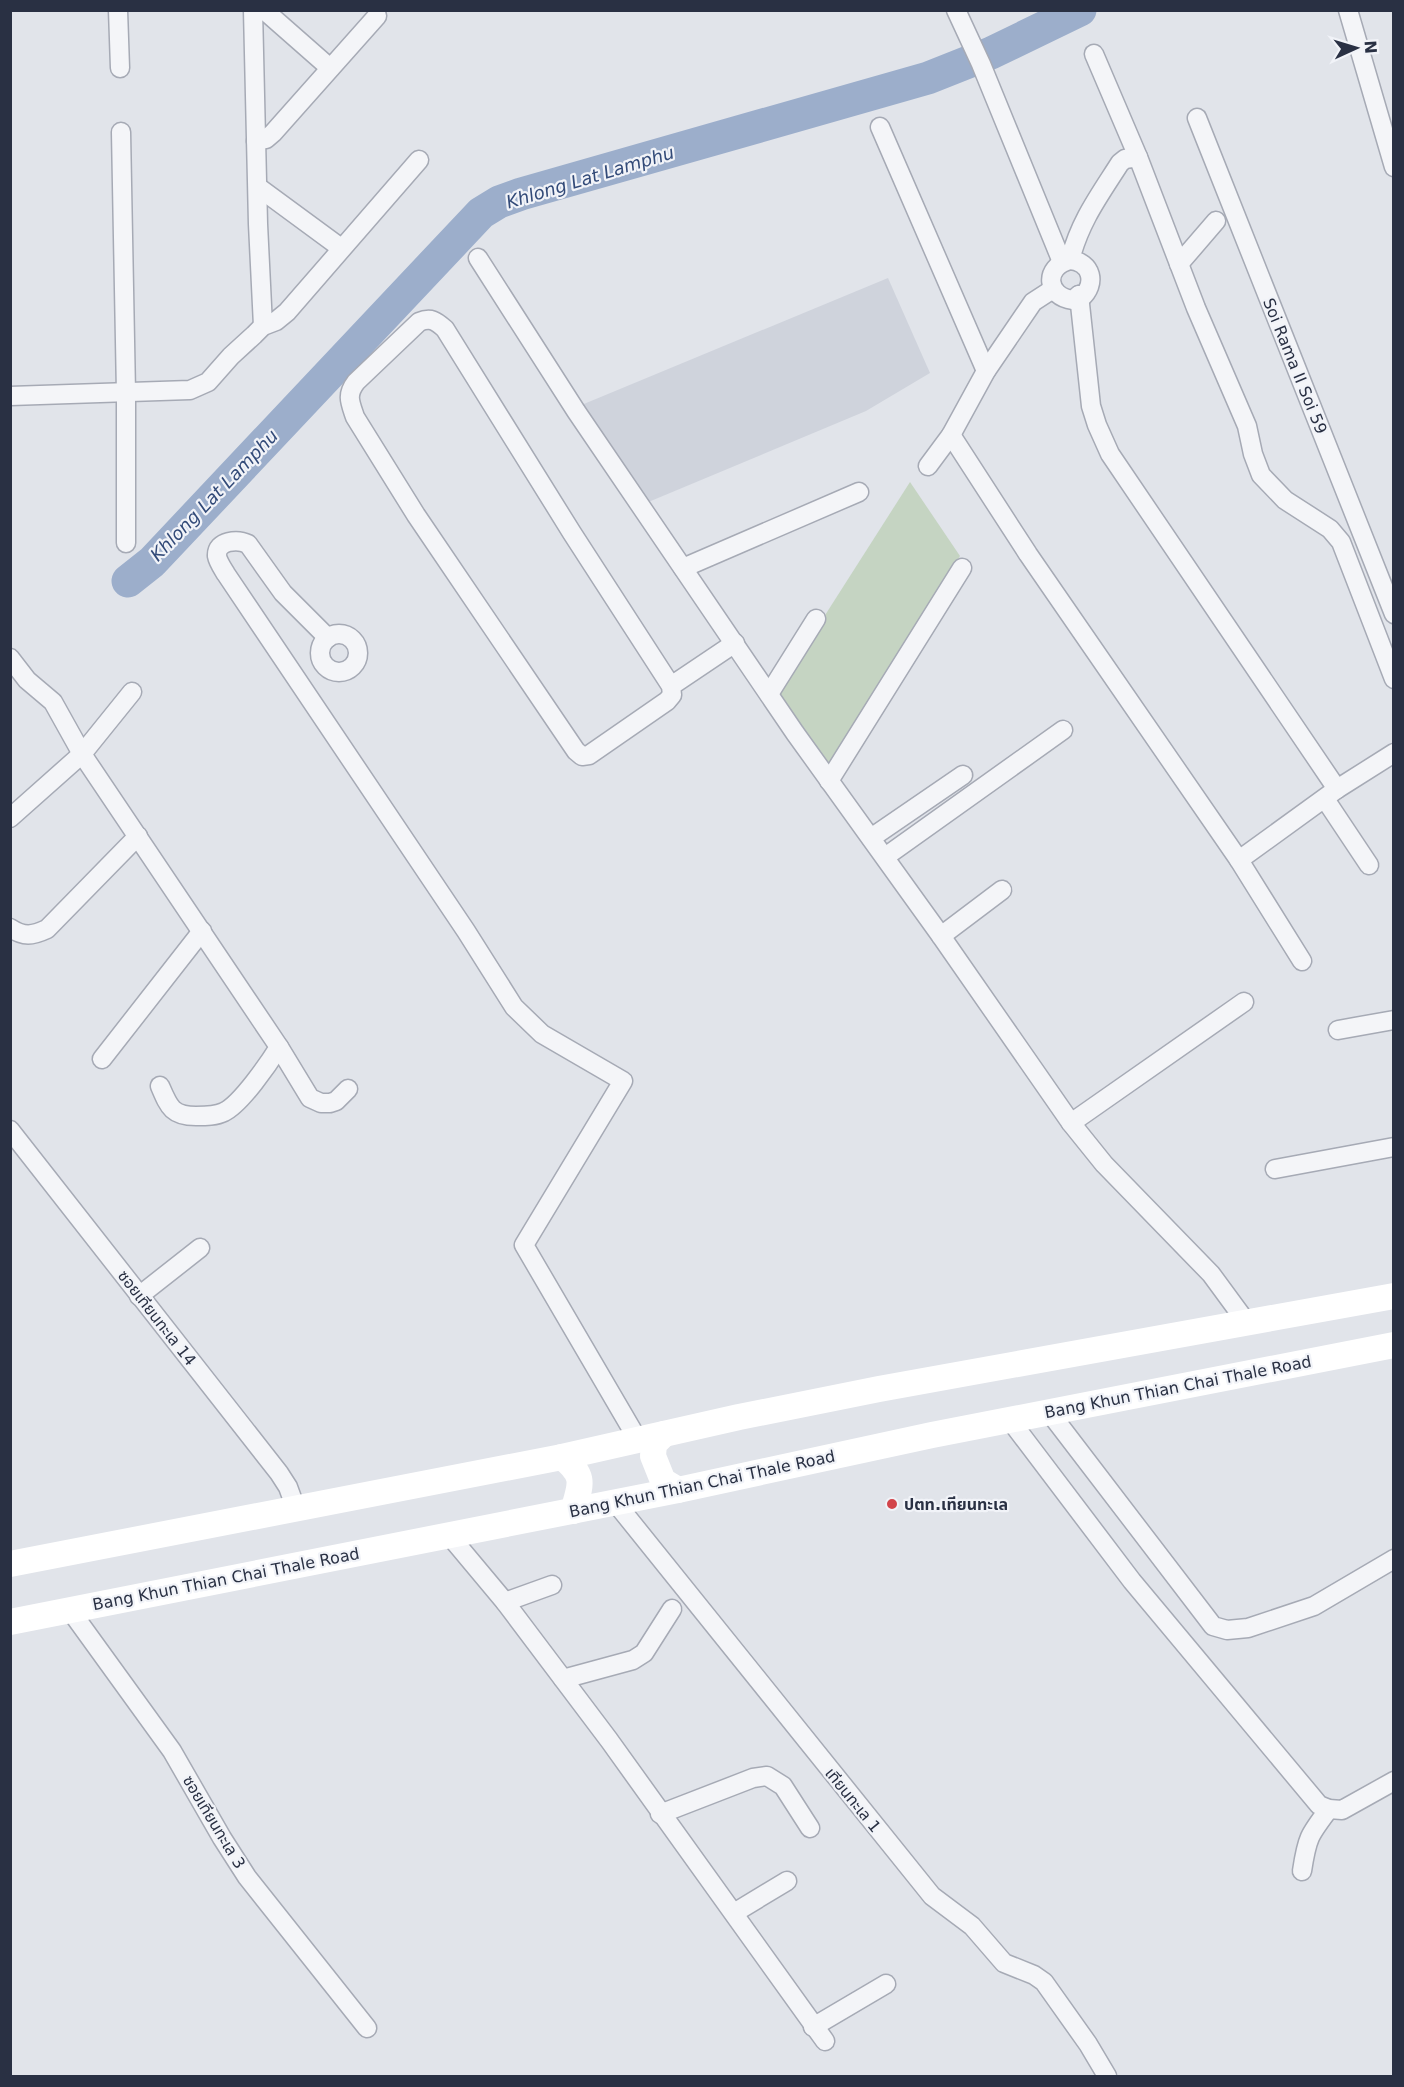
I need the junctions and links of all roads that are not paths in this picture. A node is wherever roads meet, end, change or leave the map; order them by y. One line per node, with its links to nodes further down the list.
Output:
1 (118, 10): 8 (street)
2 (253, 10): 13 (street)
3 (264, 10): 9 (street)
4 (1348, 10): 15 (street)
5 (377, 16): 9 (street)
6 (960, 19): 21 (street)
7 (1094, 54): 14 (street)
8 (120, 68)
9 (330, 68): 13 (street)
10 (1197, 118): 35 (street, Soi Rama II Soi 59)
11 (880, 127): 26 (street)
12 (121, 132): 27 (street)
13 (256, 141): 17 (street)
14 (1138, 157): 21 (street); 22 (street)
15 (1392, 157)
16 (419, 160): 19 (street)
17 (258, 187): 19 (street); 25 (street)
18 (1216, 221): 22 (street)
19 (341, 248): 25 (street)
20 (478, 258): 33 (street)
21 (1066, 261): 23 (street); 24 (street)
22 (1179, 264): 40 (street)
23 (1053, 289): 24 (street); 26 (street)
24 (1079, 295): 49 (street)
25 (263, 326): 27 (street)
26 (986, 371): 29 (street)
27 (126, 393): 28 (street); 32 (street)
28 (10, 396)
29 (951, 435): 30 (street); 54 (street)
30 (928, 466)
31 (859, 492): 33 (street)
32 (126, 543)
33 (683, 568): 38 (street)
34 (962, 568): 48 (street)
35 (1394, 614)
36 (816, 619): 43 (street)
37 (328, 638): 80 (street)
38 (735, 643): 41 (street); 43 (street)
39 (10, 658): 46 (street)
40 (1394, 679)
41 (671, 686): 41 (street)
42 (132, 692): 46 (street)
43 (769, 694): 48 (street)
44 (1063, 730): 53 (street)
45 (1394, 753): 49 (street)
46 (82, 754): 50 (street); 51 (street)
47 (963, 775): 52 (street)
48 (829, 781): 52 (street)
49 (1331, 794): 54 (street); 55 (street)
50 (10, 818)
51 (138, 836): 57 (street); 58 (street)
52 (872, 838): 53 (street)
53 (885, 857): 59 (street)
54 (1239, 860): 60 (street)
55 (1369, 865)
56 (1002, 890): 59 (street)
57 (10, 928)
58 (202, 932): 64 (street); 65 (street)
59 (941, 936): 68 (street)
60 (1302, 961)
61 (1244, 1002): 68 (street)
62 (1394, 1020): 63 (street)
63 (1338, 1030)
64 (279, 1047): 66 (street); 67 (street)
65 (102, 1059)
66 (160, 1086)
67 (348, 1089)
68 (1071, 1123): 75 (street)
69 (10, 1130): 73 (street, ซอยเทียนทะเล 14)
70 (1394, 1147): 71 (street)
71 (1275, 1169)
72 (200, 1248): 73 (street)
73 (139, 1296): 84 (street, ซอยเทียนทะเล 14)
74 (1394, 1296): 75 (main road)
75 (1246, 1323): 79 (main road)
76 (1394, 1345): 77 (main road, Bang Khun Thian Chai Thale Road)
77 (1050, 1413): 78 (main road, Bang Khun Thian Chai Thale Road); 87 (street)
78 (1010, 1420): 82 (main road, Bang Khun Thian Chai Thale Road); 96 (street)
79 (664, 1434): 80 (main road); 82 (main road)
80 (638, 1440): 81 (main road)
81 (562, 1457): 84 (main road); 85 (main road)
82 (678, 1490): 83 (main road, Bang Khun Thian Chai Thale Road)
83 (615, 1502): 85 (main road, Bang Khun Thian Chai Thale Road); 106 (street, เทียนทะเล 1)
84 (296, 1509): 88 (main road)
85 (573, 1511): 86 (main road, Bang Khun Thian Chai Thale Road)
86 (449, 1535): 90 (street); 92 (main road, Bang Khun Thian Chai Thale Road)
87 (1394, 1558)
88 (10, 1564)
89 (552, 1585): 90 (street)
90 (505, 1602): 94 (street)
91 (672, 1609): 94 (street)
92 (70, 1610): 93 (main road, Bang Khun Thian Chai Thale Road); 104 (street, ซอยเทียนทะเล 3)
93 (10, 1622)
94 (563, 1679): 97 (street)
95 (1394, 1781): 96 (street)
96 (1329, 1809): 99 (street)
97 (660, 1814): 98 (street); 101 (street)
98 (810, 1828)
99 (1302, 1871)
100 (787, 1881): 101 (street)
101 (734, 1913): 103 (street)
102 (886, 1984): 103 (street)
103 (813, 2026): 105 (street)
104 (367, 2028)
105 (825, 2041)
106 (1107, 2076)

